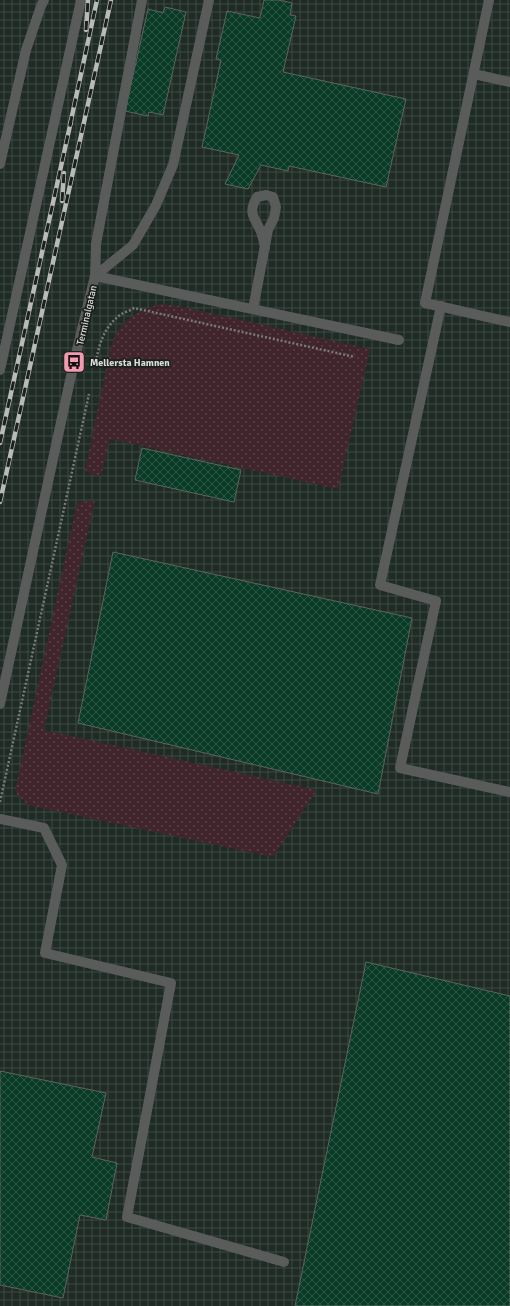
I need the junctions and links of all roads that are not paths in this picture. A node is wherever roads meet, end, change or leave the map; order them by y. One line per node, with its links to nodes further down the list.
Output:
1 (44, 0): 8 (street)
2 (81, 0): 15 (street)
3 (142, 0): 10 (street)
4 (208, 0): 10 (street)
5 (489, 0): 6 (street)
6 (474, 74): 7 (street); 11 (street)
7 (510, 82)
8 (0, 164)
9 (265, 248): 12 (street)
10 (95, 276): 12 (street, Terminalgatan); 16 (street, Terminalgatan)
11 (441, 306): 13 (street); 17 (street)
12 (253, 310): 14 (street, Terminalgatan)
13 (510, 322)
14 (399, 340)
15 (0, 370)
16 (0, 704)
17 (510, 792)
18 (0, 819): 19 (street)
19 (284, 1262)

